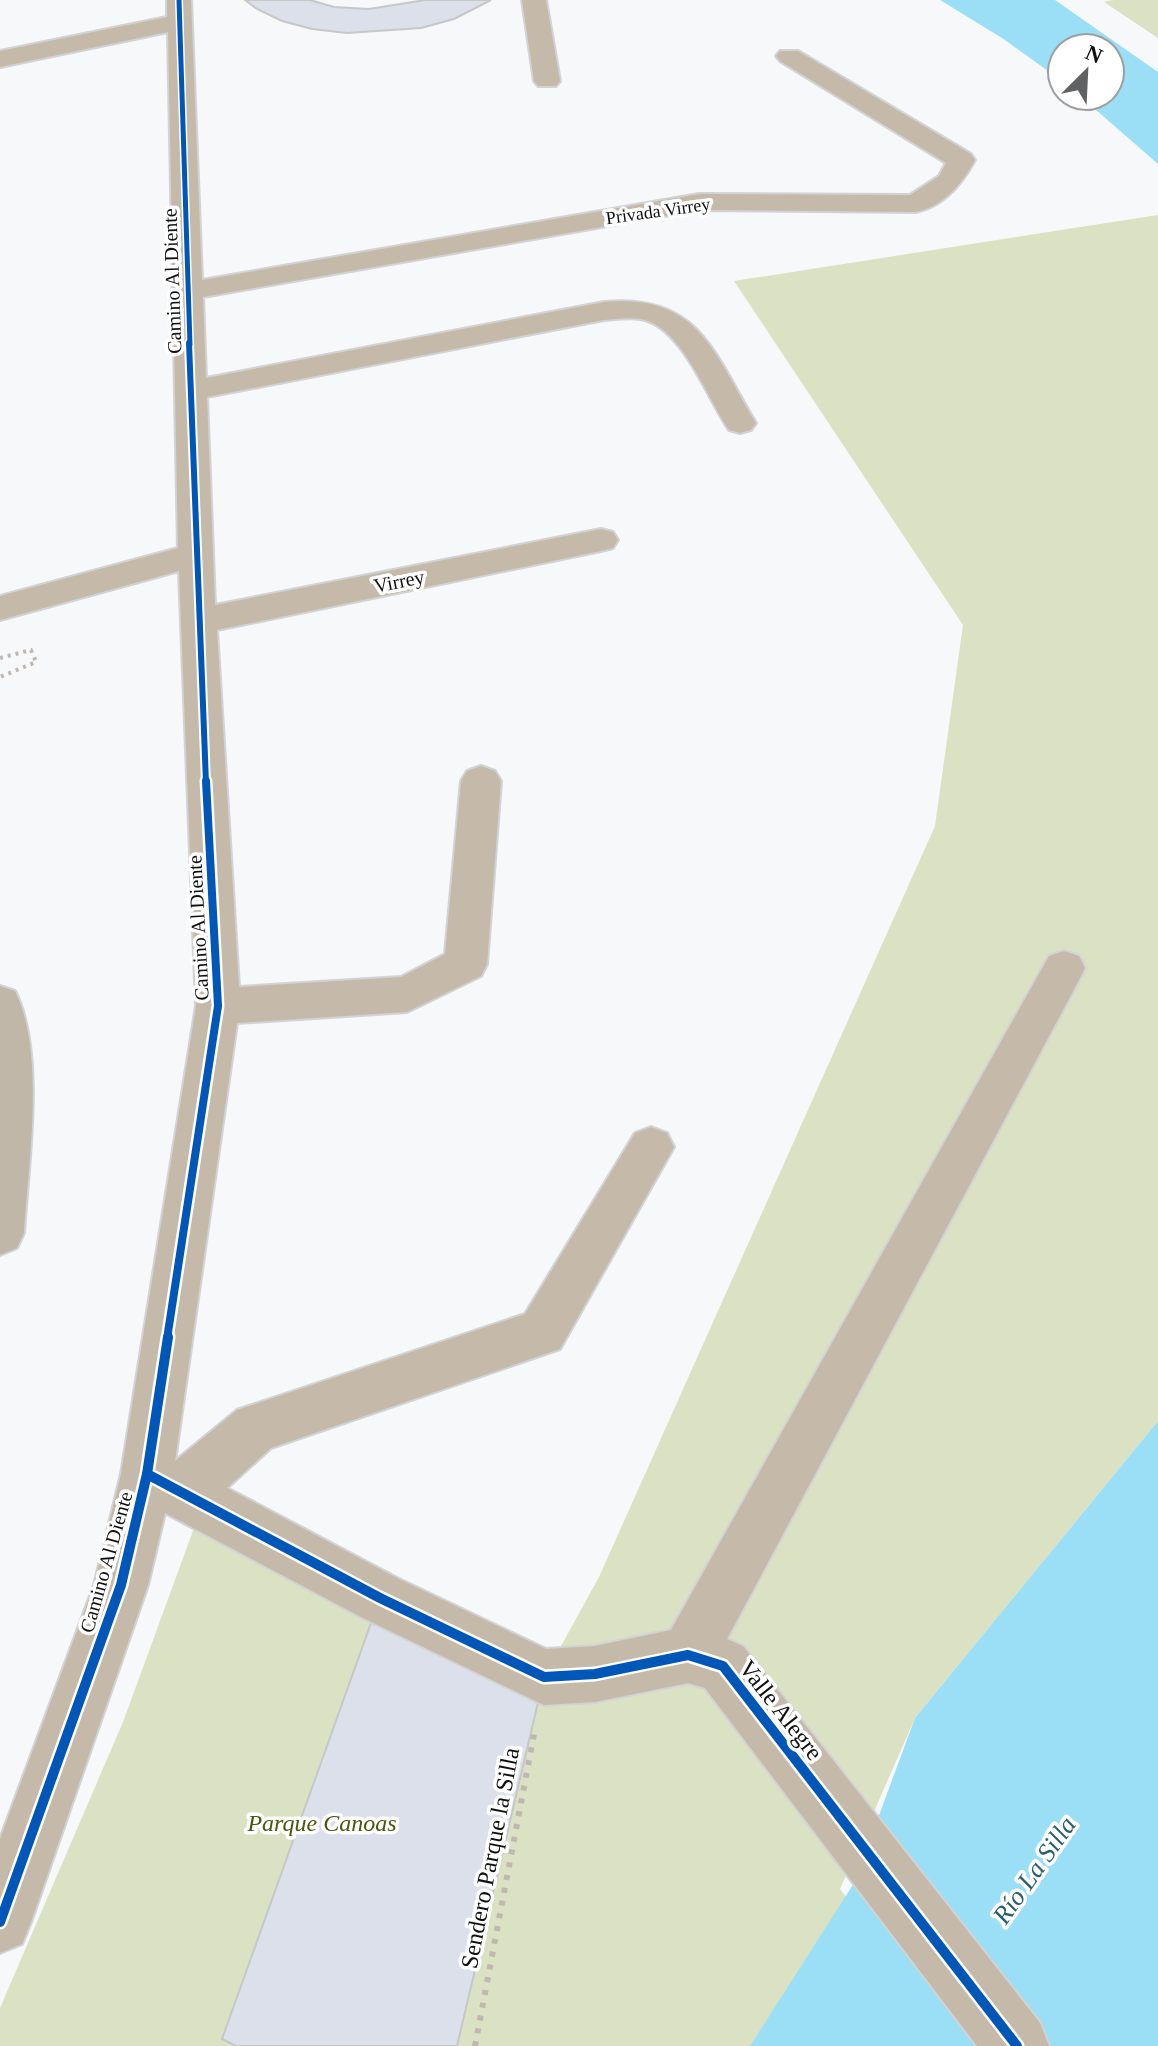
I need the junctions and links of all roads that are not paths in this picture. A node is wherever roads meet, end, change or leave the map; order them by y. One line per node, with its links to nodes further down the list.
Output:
1 (534, 0): 5 (street)
2 (180, 11): 4 (street); 6 (street, Camino Al Diente)
3 (789, 56): 6 (street, Privada Virrey)
4 (0, 59)
5 (547, 81)
6 (188, 291): 7 (street, Camino Al Diente)
7 (191, 391): 8 (street); 10 (street, Camino Al Diente)
8 (740, 423)
9 (601, 540): 12 (street, Virrey)
10 (197, 555): 11 (street); 12 (street, Camino Al Diente)
11 (0, 608)
12 (198, 621): 16 (street, Camino Al Diente)
13 (481, 781): 16 (street)
14 (1064, 968): 20 (street)
15 (0, 1004): 18 (highway)
16 (218, 1006): 19 (street, Camino Al Diente)
17 (651, 1147): 19 (street)
18 (0, 1233)
19 (164, 1483): 20 (street); 21 (street, Camino Al Diente)
20 (706, 1661): 22 (street, Valle Alegre)
21 (0, 1922)
22 (1017, 2046)

